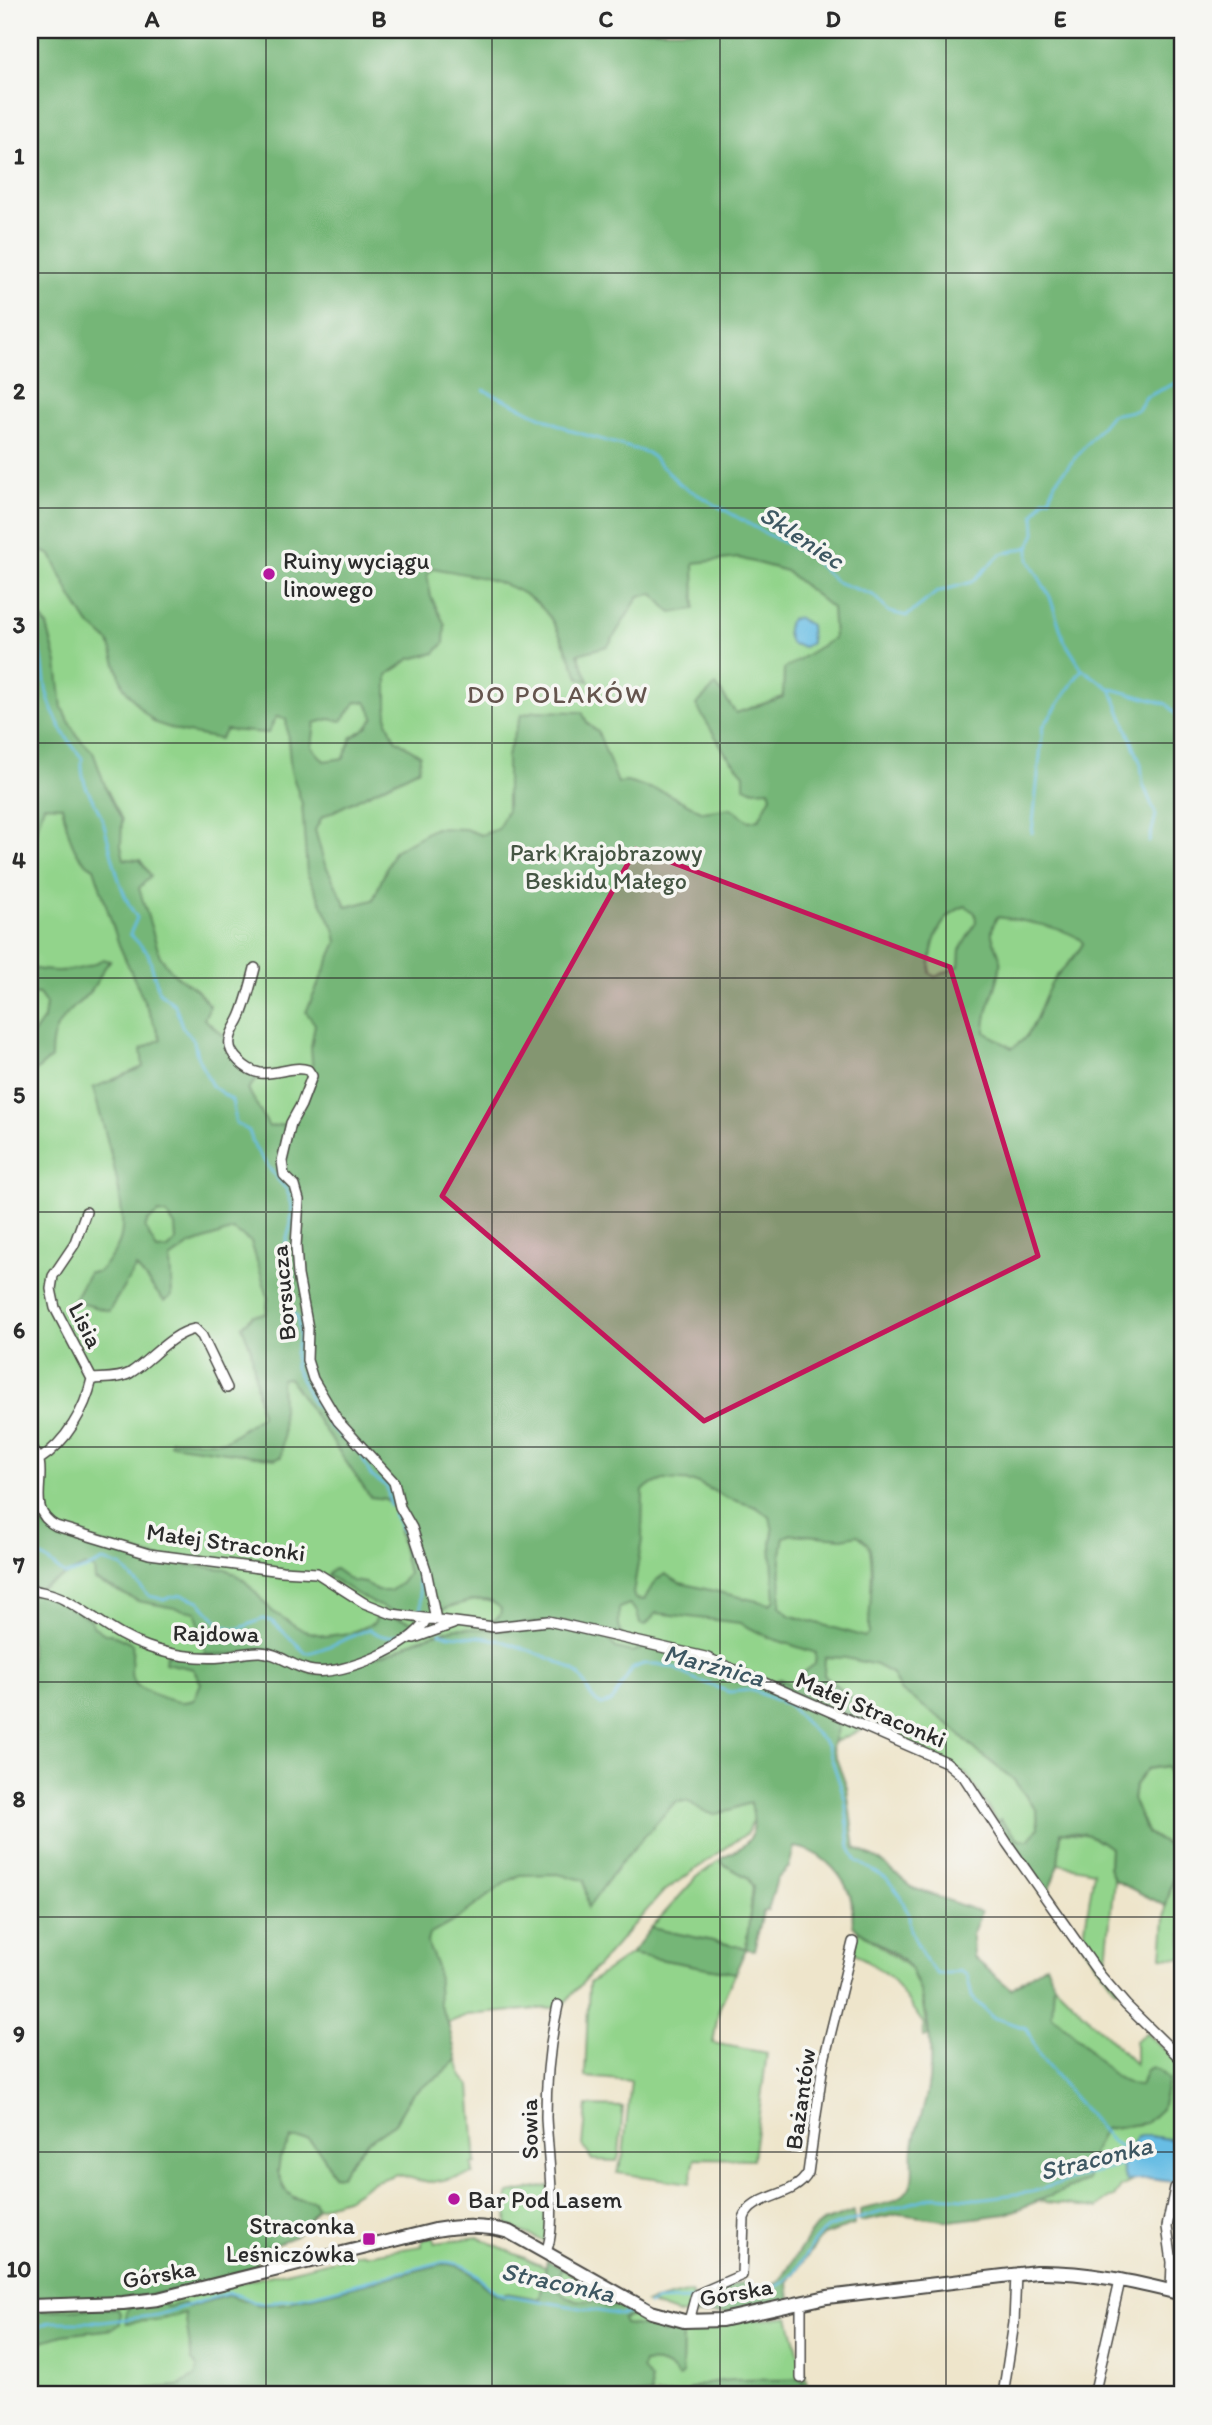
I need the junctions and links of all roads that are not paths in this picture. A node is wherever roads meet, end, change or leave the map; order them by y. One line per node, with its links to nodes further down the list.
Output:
1 (255, 968): 10 (street, Borsucza)
2 (86, 1212): 3 (street, Lisia)
3 (92, 1380): 4 (street, Lisia); 6 (street, Lisia)
4 (227, 1388)
5 (30, 1446): 6 (street)
6 (40, 1459): 8 (street)
7 (30, 1476): 8 (street)
8 (40, 1510): 10 (street, Małej Straconki)
9 (30, 1589): 12 (street, Rajdowa)
10 (429, 1622): 11 (street, Małej Straconki); 12 (street, Rajdowa)
11 (455, 1623): 12 (street, Rajdowa); 15 (street, Małej Straconki)
12 (410, 1639)
13 (853, 1942): 23 (street, Bażantów)
14 (558, 2005): 17 (street, Sowia)
15 (1182, 2060)
16 (1175, 2188): 20 (street)
17 (546, 2251): 22 (street, Górska); 23 (street, Górska)
18 (1016, 2274): 19 (street, Górska); 21 (street, Górska); 25 (street)
19 (1120, 2281): 20 (street, Górska); 26 (street)
20 (1177, 2292)
21 (801, 2302): 23 (street, Górska); 24 (street)
22 (30, 2306)
23 (689, 2321)
24 (802, 2378)
25 (1003, 2395)
26 (1094, 2395)

